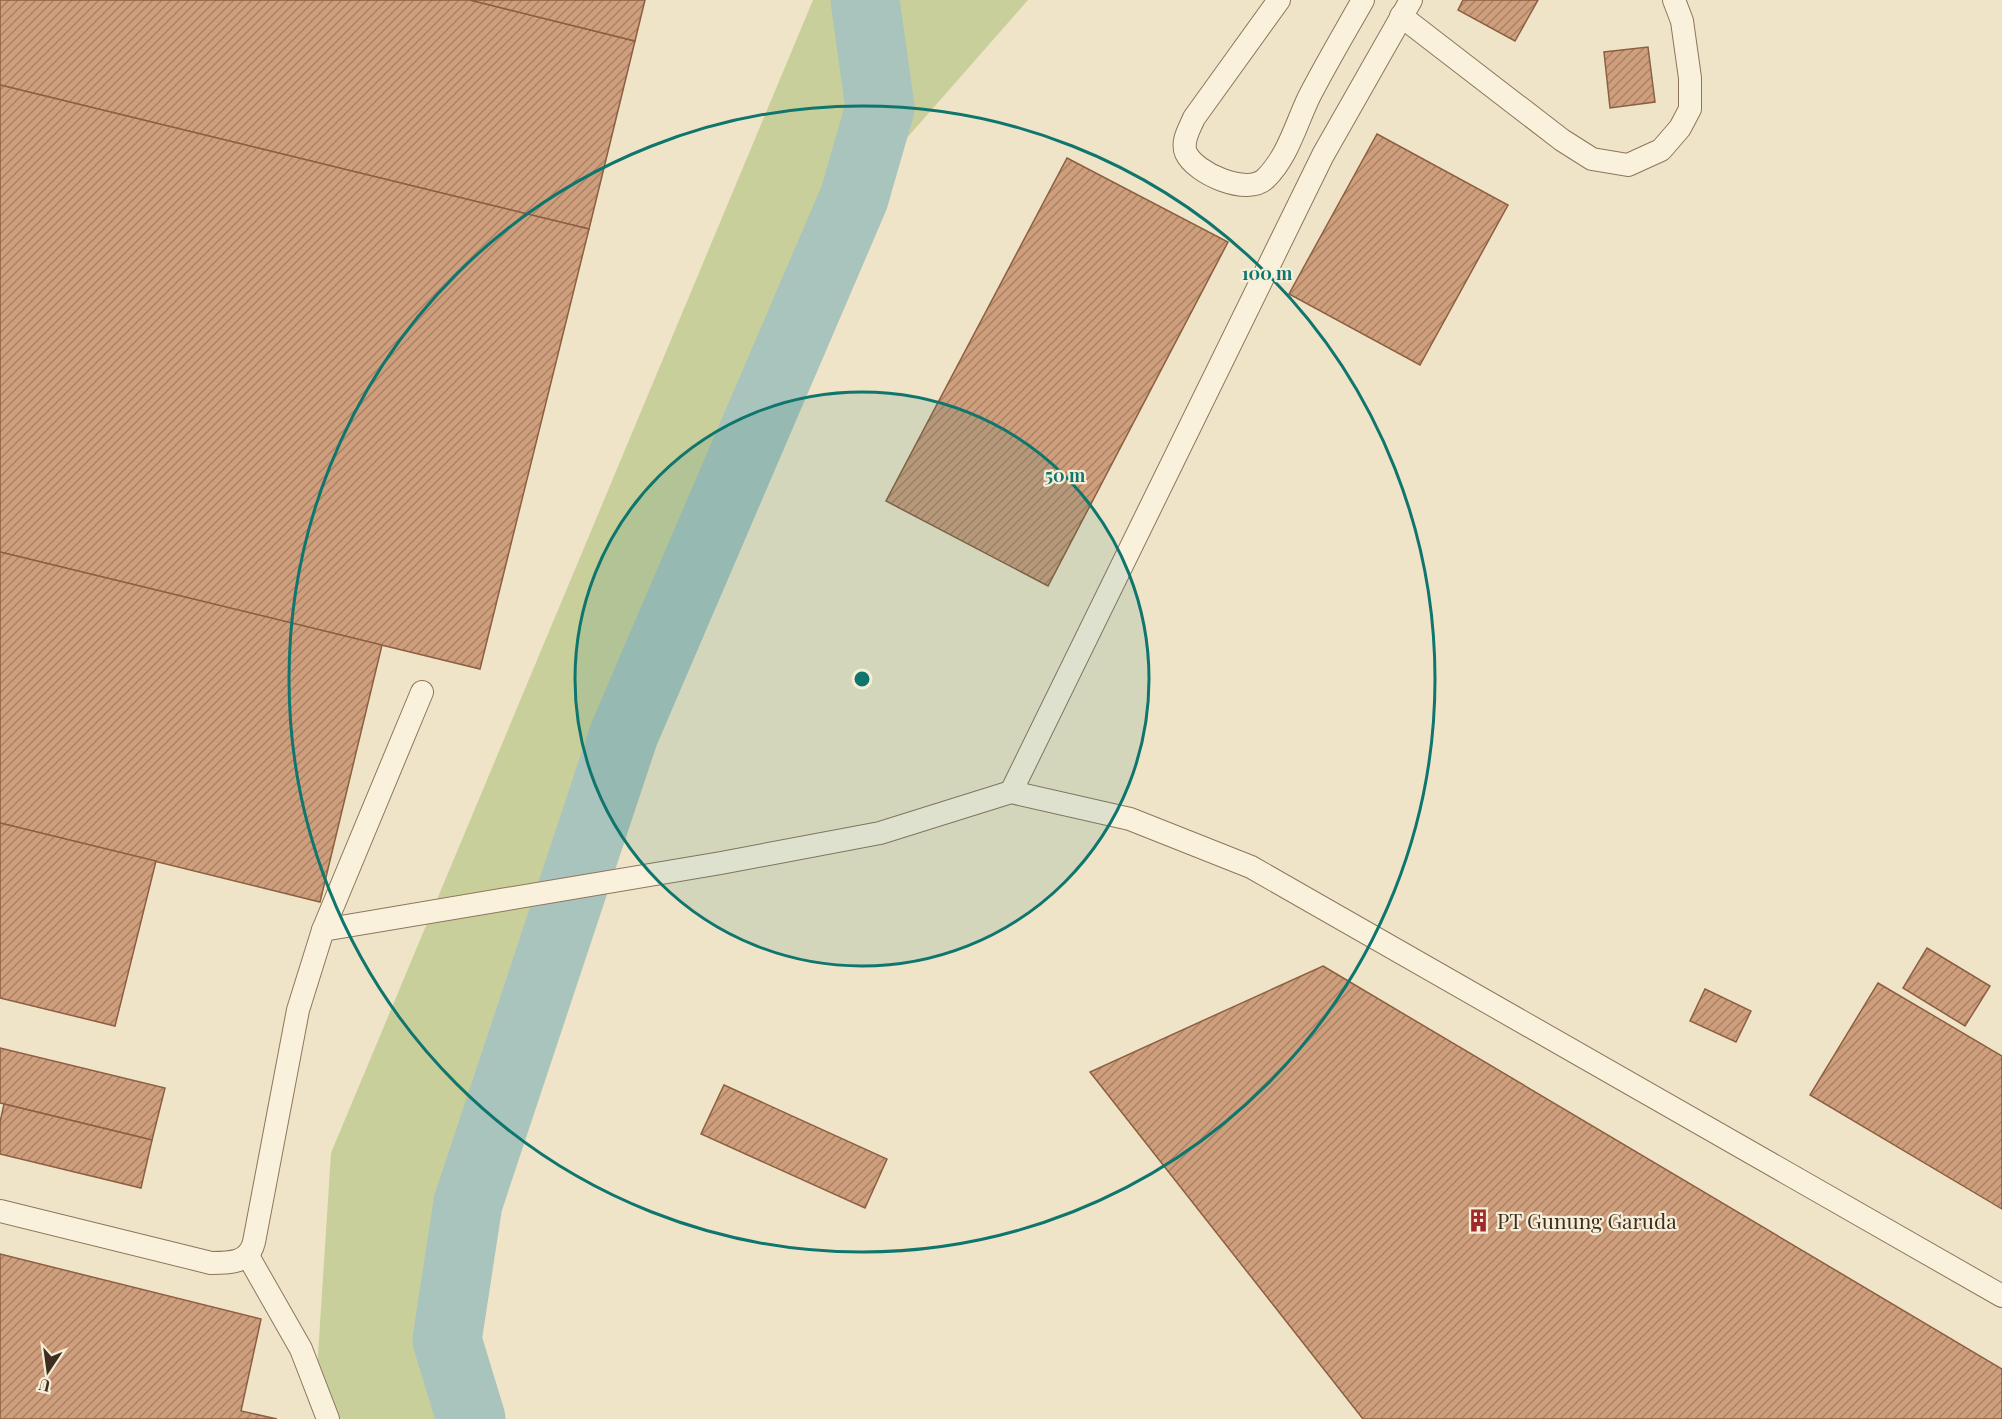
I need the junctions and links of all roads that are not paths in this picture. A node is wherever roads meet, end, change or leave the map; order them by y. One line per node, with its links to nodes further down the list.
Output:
1 (1279, 0): 2 (lane)
2 (1363, 0)
3 (1674, 0): 4 (lane)
4 (1406, 8): 6 (lane)
5 (422, 692): 7 (lane)
6 (1011, 792): 7 (lane); 10 (lane)
7 (323, 930): 9 (lane)
8 (0, 1211): 9 (lane)
9 (248, 1256): 11 (lane)
10 (2002, 1296)
11 (328, 1419)

